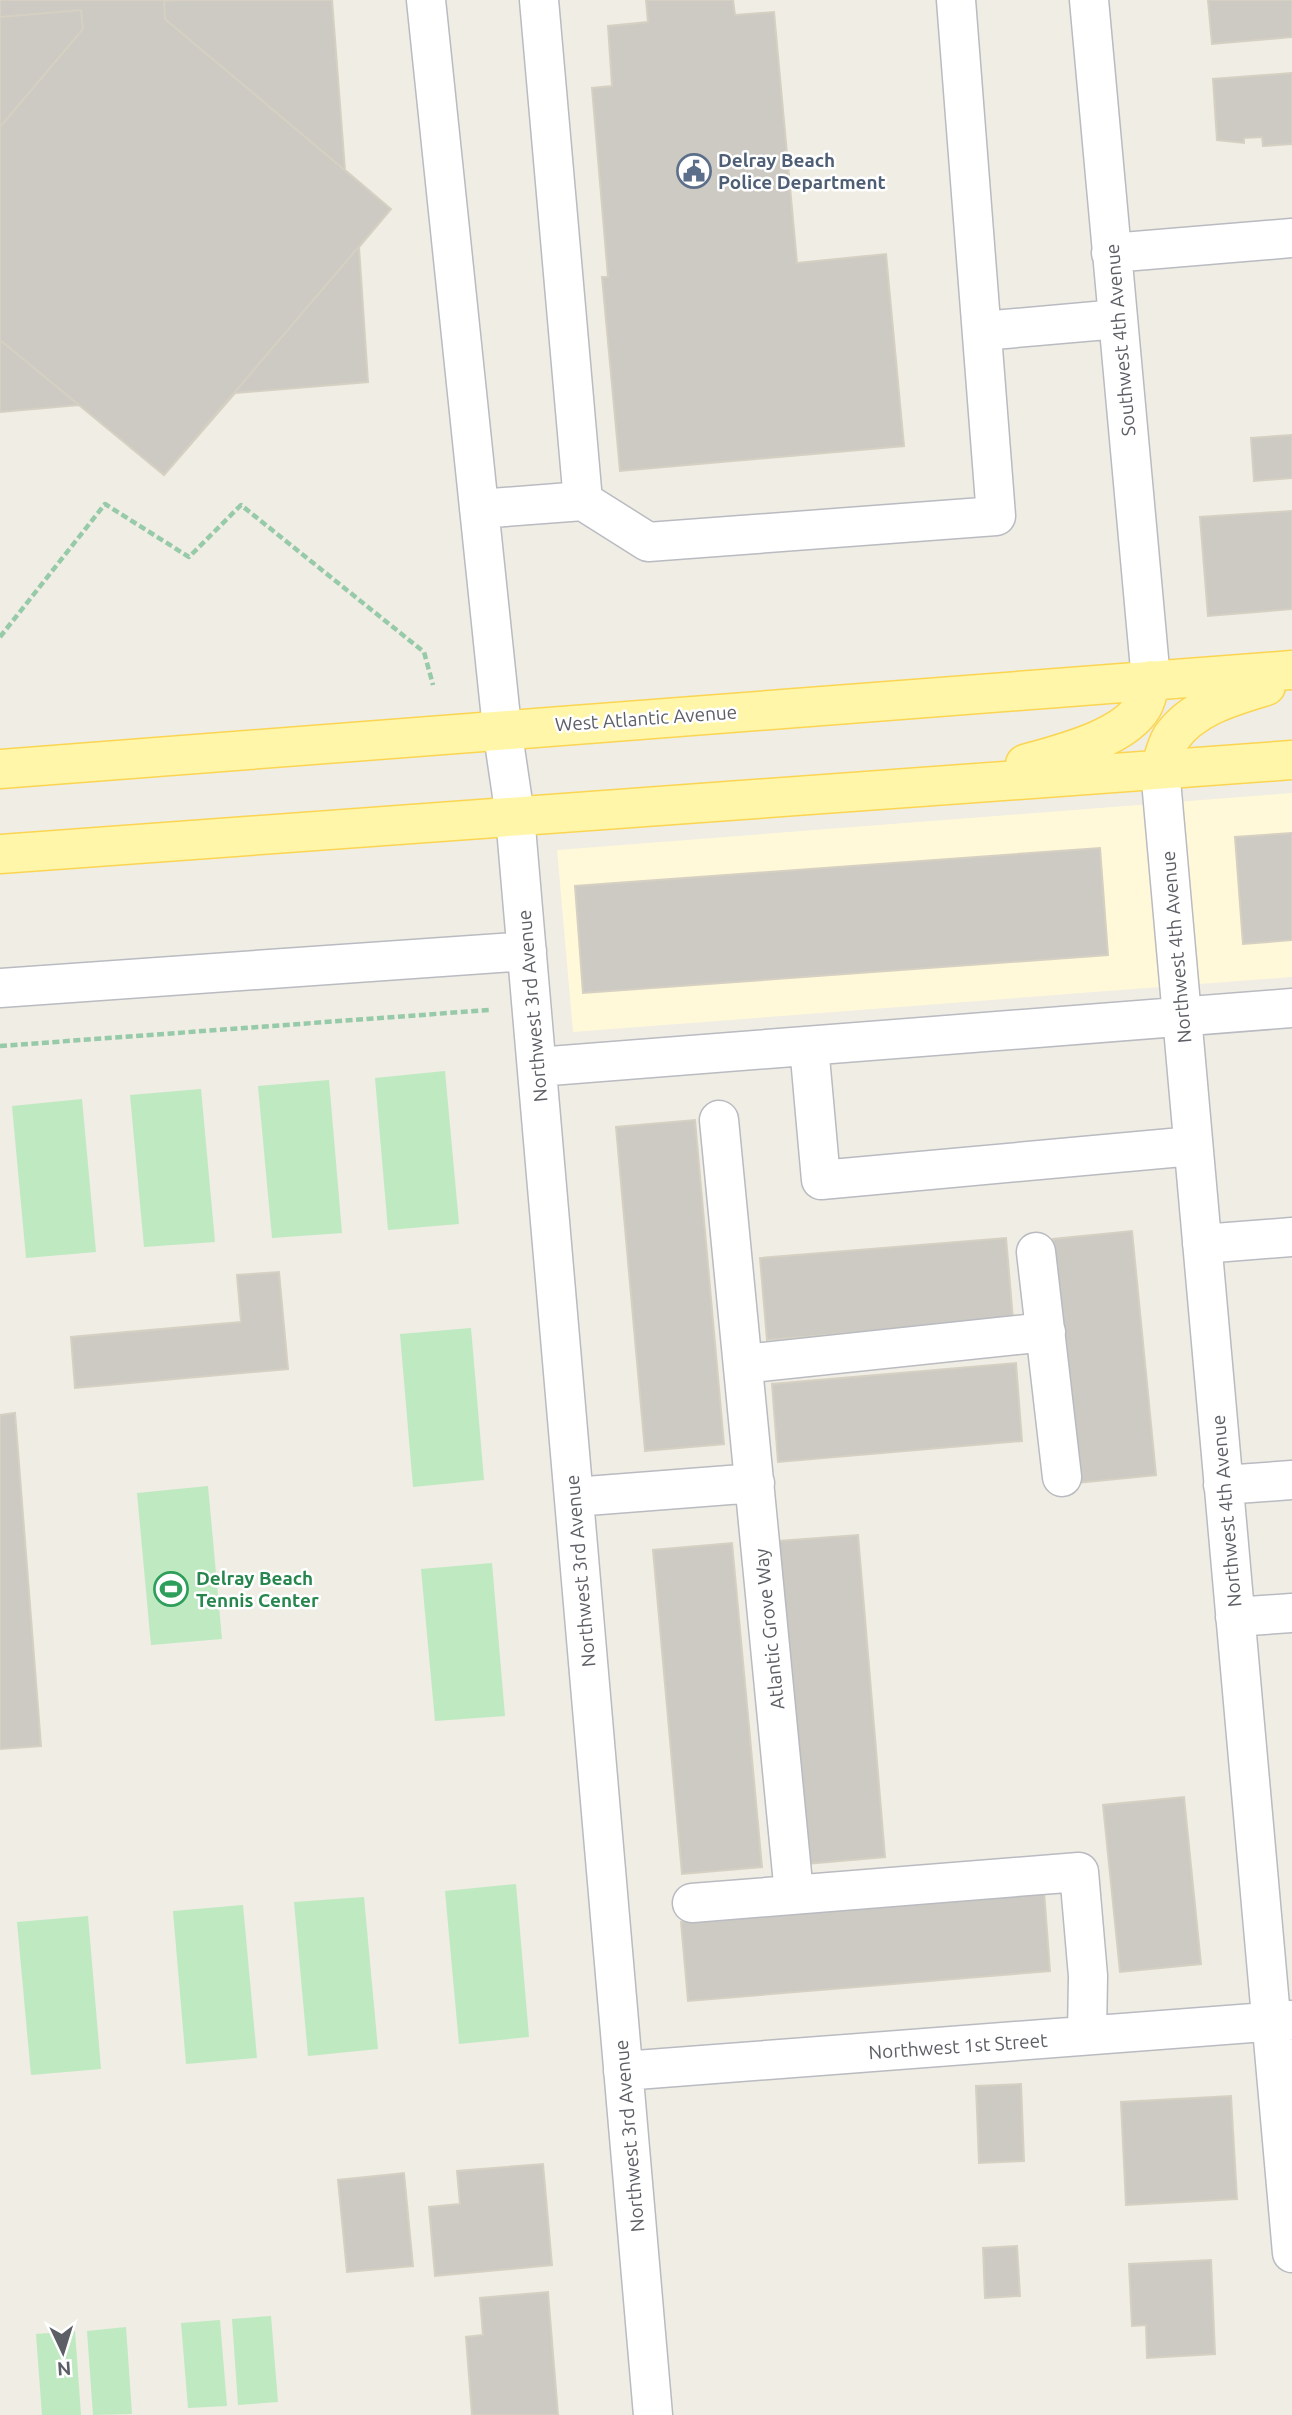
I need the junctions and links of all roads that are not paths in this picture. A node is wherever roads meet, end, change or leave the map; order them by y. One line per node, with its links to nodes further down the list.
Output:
1 (426, 0): 10 (street, Northwest 3rd Avenue)
2 (538, 0): 9 (street)
3 (956, 0): 8 (street)
4 (1089, 0): 6 (street, Southwest 4th Avenue)
5 (1292, 238): 6 (street)
6 (1111, 253): 7 (street, Southwest 4th Avenue)
7 (1118, 319): 8 (street); 13 (street, Southwest 4th Avenue)
8 (982, 331): 9 (street)
9 (583, 501): 10 (street)
10 (479, 509): 14 (street, Northwest 3rd Avenue)
11 (1292, 670): 13 (main road, West Atlantic Avenue)
12 (1292, 679): 17 (main road)
13 (1151, 680): 14 (main road, West Atlantic Avenue); 18 (main road)
14 (502, 729): 16 (main road, West Atlantic Avenue); 19 (street, Northwest 3rd Avenue)
15 (1292, 760): 17 (main road)
16 (0, 769)
17 (1160, 769): 18 (main road); 24 (street, Northwest 4th Avenue)
18 (960, 784): 19 (main road)
19 (516, 816): 20 (main road); 21 (street, Northwest 3rd Avenue)
20 (0, 854)
21 (527, 951): 22 (street); 26 (street, Northwest 3rd Avenue)
22 (0, 988)
23 (1292, 1008): 24 (street)
24 (1182, 1017): 25 (street); 28 (street, Northwest 4th Avenue)
25 (809, 1046): 26 (street); 28 (street)
26 (537, 1067): 38 (street, Northwest 3rd Avenue)
27 (719, 1120): 33 (street, Atlantic Grove Way)
28 (1193, 1146): 30 (street, Northwest 4th Avenue)
29 (1292, 1237): 30 (street)
30 (1202, 1244): 37 (street, Northwest 4th Avenue)
31 (1036, 1252): 32 (street)
32 (1046, 1332): 33 (street); 34 (street)
33 (743, 1364): 36 (street, Atlantic Grove Way)
34 (1062, 1477)
35 (1292, 1480): 37 (street)
36 (755, 1483): 38 (street); 41 (street, Atlantic Grove Way)
37 (1223, 1485): 40 (street, Northwest 4th Avenue)
38 (574, 1497): 45 (street, Northwest 3rd Avenue)
39 (1292, 1613): 40 (street)
40 (1235, 1618): 43 (street, Northwest 4th Avenue)
41 (794, 1894): 42 (street); 44 (street)
42 (692, 1903)
43 (1282, 2021): 44 (street, Northwest 1st Street); 46 (street, Northwest 4th Avenue)
44 (1087, 2035): 45 (street, Northwest 1st Street)
45 (623, 2071): 47 (street, Northwest 3rd Avenue)
46 (1292, 2253)
47 (653, 2415)

